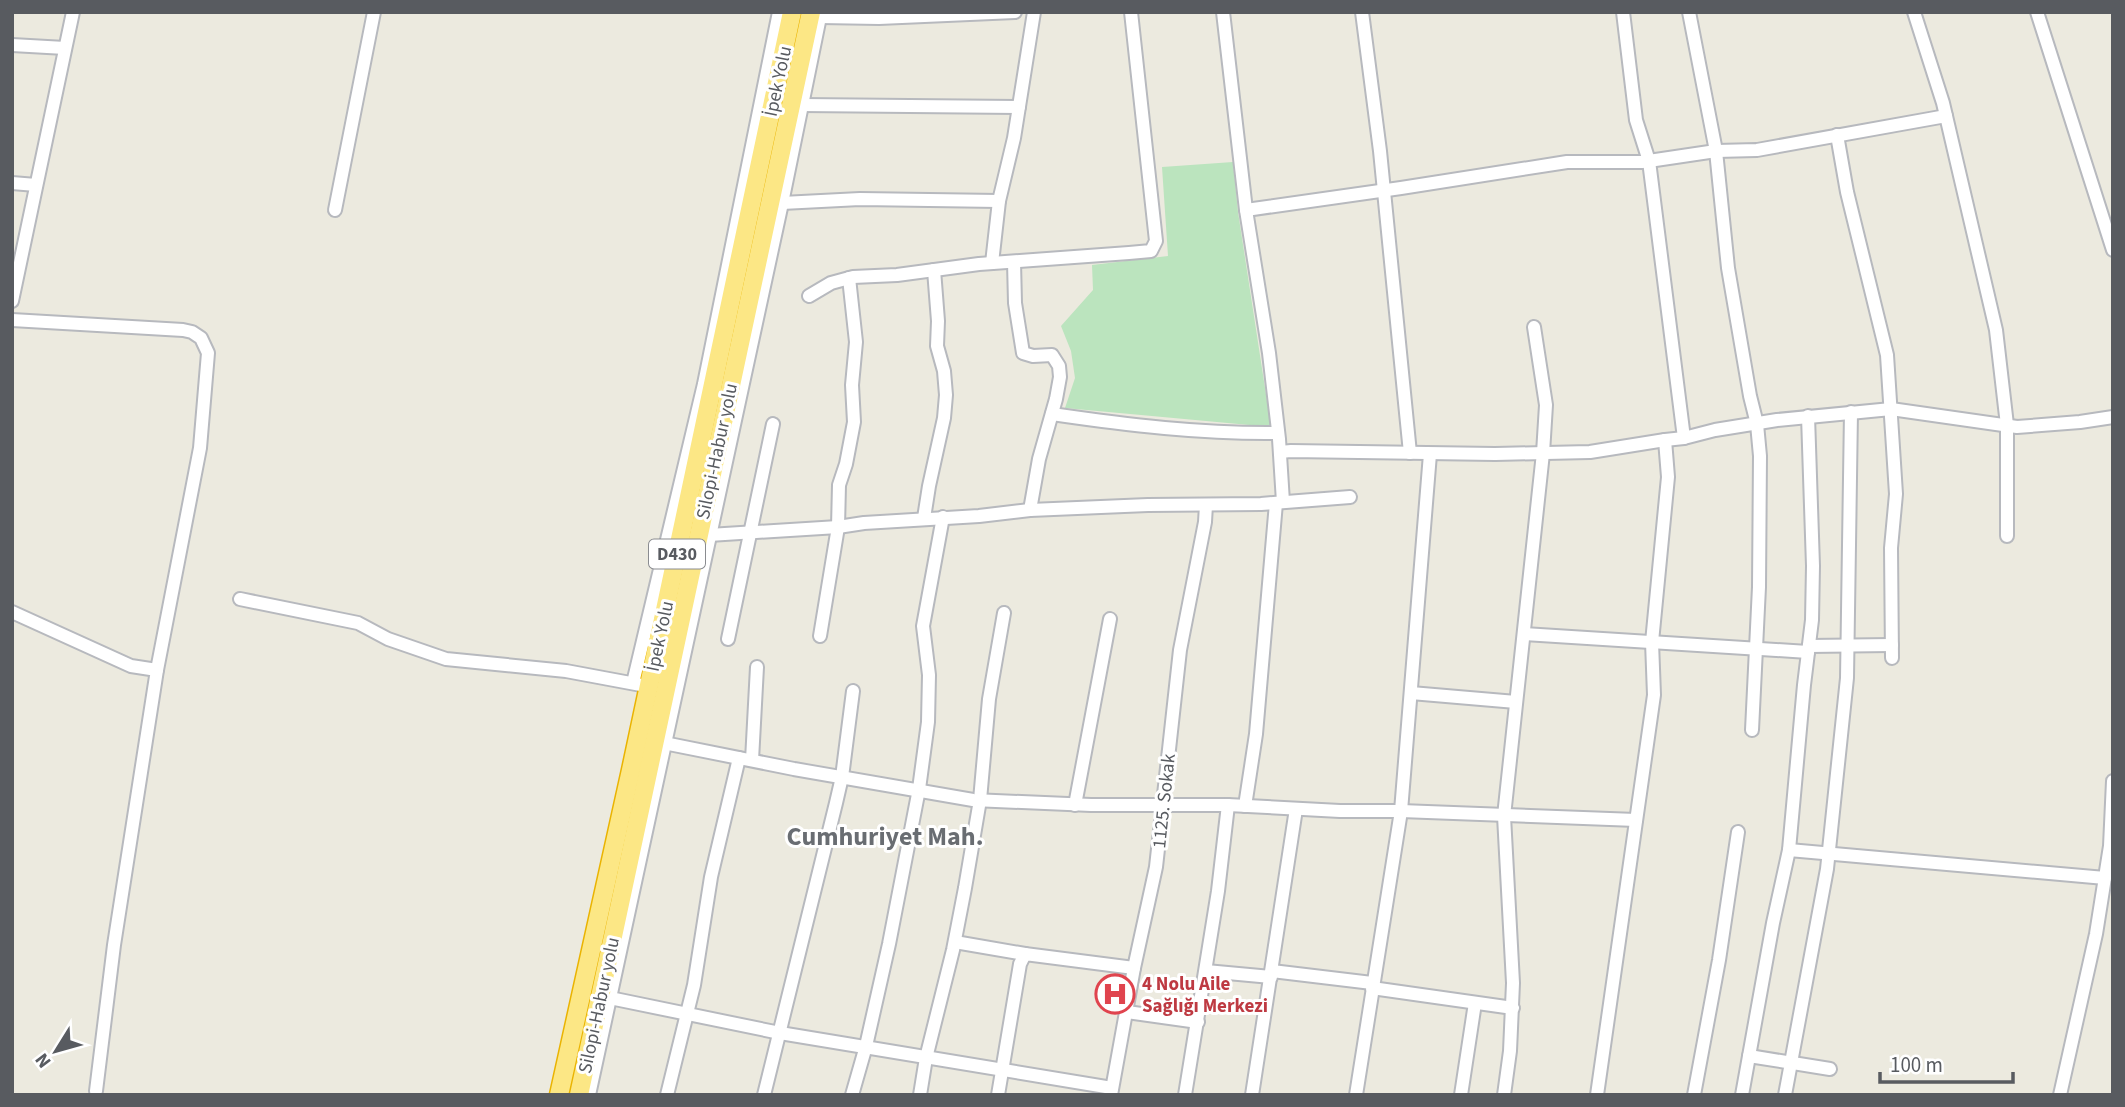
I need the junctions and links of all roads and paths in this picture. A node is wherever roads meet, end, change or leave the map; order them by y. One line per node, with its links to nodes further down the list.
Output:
1 (72, 12): 16 (street)
2 (374, 12): 28 (street)
3 (779, 12): 78 (street)
4 (792, 12): 78 (highway, İpek Yolu / D430)
5 (1015, 12): 14 (street)
6 (1034, 12): 18 (street)
7 (1131, 12): 32 (street)
8 (1223, 12): 29 (street)
9 (1362, 12): 25 (street)
10 (1623, 12): 22 (street)
11 (1689, 12): 21 (street)
12 (1914, 12): 19 (street)
13 (2037, 12): 31 (street)
14 (817, 14): 17 (street); 100 (highway, Silopi-Habur yolu / D430)
15 (12, 44): 16 (street)
16 (65, 48): 24 (street)
17 (801, 105): 18 (street); 27 (street)
18 (1019, 107): 26 (street)
19 (1946, 116): 20 (street); 47 (street)
20 (1837, 135): 21 (street); 40 (street)
21 (1716, 151): 22 (street); 46 (street)
22 (1648, 161): 25 (street); 49 (street)
23 (12, 183): 24 (street)
24 (36, 184): 30 (street)
25 (1383, 190): 29 (street); 52 (street)
26 (999, 201): 27 (street); 33 (street)
27 (782, 203): 63 (street)
28 (335, 210)
29 (1245, 210): 48 (street)
30 (18, 245): 37 (street)
31 (2113, 250)
32 (1014, 262): 33 (street); 42 (street)
33 (992, 263): 34 (street)
34 (934, 270): 35 (street); 60 (street)
35 (849, 278): 36 (street); 61 (street)
36 (809, 296)
37 (12, 301)
38 (12, 320): 77 (street)
39 (1534, 327): 53 (street)
40 (1891, 409): 41 (street); 47 (street); 73 (street)
41 (1850, 412): 43 (street); 73 (street)
42 (1052, 414): 48 (street); 58 (street)
43 (1808, 416): 46 (street); 75 (street)
44 (2113, 417): 47 (street)
45 (773, 424): 62 (street)
46 (1757, 424): 49 (street); 74 (street)
47 (2007, 425): 64 (street)
48 (1278, 433): 51 (street)
49 (1684, 438): 50 (street)
50 (1665, 440): 53 (street); 72 (street)
51 (1280, 452): 52 (street); 56 (street)
52 (1410, 453): 54 (street)
53 (1543, 453): 54 (street); 69 (street)
54 (1430, 454): 80 (street)
55 (1350, 497): 56 (street)
56 (1279, 502): 57 (street); 92 (street)
57 (1206, 505): 58 (street); 89 (street, 1125. Sokak)
58 (1030, 510): 59 (street)
59 (943, 517): 60 (street); 87 (street)
60 (924, 519): 61 (street)
61 (838, 527): 62 (street); 70 (street)
62 (749, 533): 63 (street); 71 (street)
63 (709, 535): 83 (street)
64 (2007, 536)
65 (240, 599): 78 (street)
66 (12, 612): 77 (street)
67 (1004, 613): 88 (street)
68 (1110, 620): 90 (street)
69 (1524, 634): 72 (street); 81 (street)
70 (820, 636)
71 (728, 639)
72 (1652, 642): 74 (street); 96 (street)
73 (1848, 647): 75 (street); 99 (street)
74 (1757, 648): 75 (street); 82 (street)
75 (1809, 649): 98 (street)
76 (757, 667): 84 (street)
77 (157, 670): 121 (street)
78 (641, 685): 100 (highway, İpek Yolu / D430)
79 (853, 691): 85 (street)
80 (1411, 693): 81 (street); 94 (street)
81 (1516, 702): 95 (street)
82 (1752, 730)
83 (664, 743): 84 (street); 108 (street)
84 (746, 759): 85 (street); 112 (street)
85 (842, 777): 87 (street); 114 (street)
86 (2113, 780): 101 (street)
87 (919, 789): 88 (street); 115 (street)
88 (980, 800): 90 (street); 102 (street)
89 (1163, 804): 90 (street); 91 (street); 104 (street, 1125. Sokak)
90 (1075, 805)
91 (1228, 805): 92 (street); 105 (street)
92 (1245, 806): 93 (street)
93 (1296, 809): 94 (street); 106 (street)
94 (1401, 811): 95 (street); 107 (street)
95 (1504, 816): 96 (street); 110 (street)
96 (1636, 820): 136 (street)
97 (1738, 832): 137 (street)
98 (1789, 849): 99 (street); 116 (street)
99 (1829, 854): 101 (street); 118 (street)
100 (620, 861): 123 (highway, İpek Yolu / D430); 124 (highway, Silopi-Habur yolu / D430)
101 (2105, 878): 140 (street)
102 (955, 942): 103 (street); 117 (street)
103 (1025, 954): 104 (street); 120 (street)
104 (1134, 968): 111 (street, 1125. Sokak)
105 (1206, 971): 106 (street); 113 (street)
106 (1271, 974): 107 (street); 132 (street)
107 (1372, 985): 109 (street); 133 (street)
108 (610, 998): 112 (street); 125 (street)
109 (1475, 1003): 110 (street); 134 (street)
110 (1513, 1008): 135 (street)
111 (1127, 1012): 113 (street); 122 (street, 1125. Sokak)
112 (687, 1013): 114 (street); 126 (street)
113 (1198, 1022): 131 (street)
114 (780, 1033): 115 (street); 127 (street)
115 (866, 1046): 117 (street); 128 (street)
116 (1749, 1056): 118 (street); 138 (street)
117 (926, 1058): 120 (street); 129 (street)
118 (1791, 1062): 119 (street); 139 (street)
119 (1830, 1069)
120 (1002, 1071): 122 (street); 130 (street)
121 (96, 1091)
122 (1112, 1091)
123 (559, 1095)
124 (579, 1095)
125 (589, 1095)
126 (667, 1095)
127 (764, 1095)
128 (852, 1095)
129 (920, 1095)
130 (998, 1095)
131 (1185, 1095)
132 (1252, 1095)
133 (1356, 1095)
134 (1461, 1095)
135 (1504, 1095)
136 (1597, 1095)
137 (1694, 1095)
138 (1742, 1095)
139 (1785, 1095)
140 (2060, 1095)

